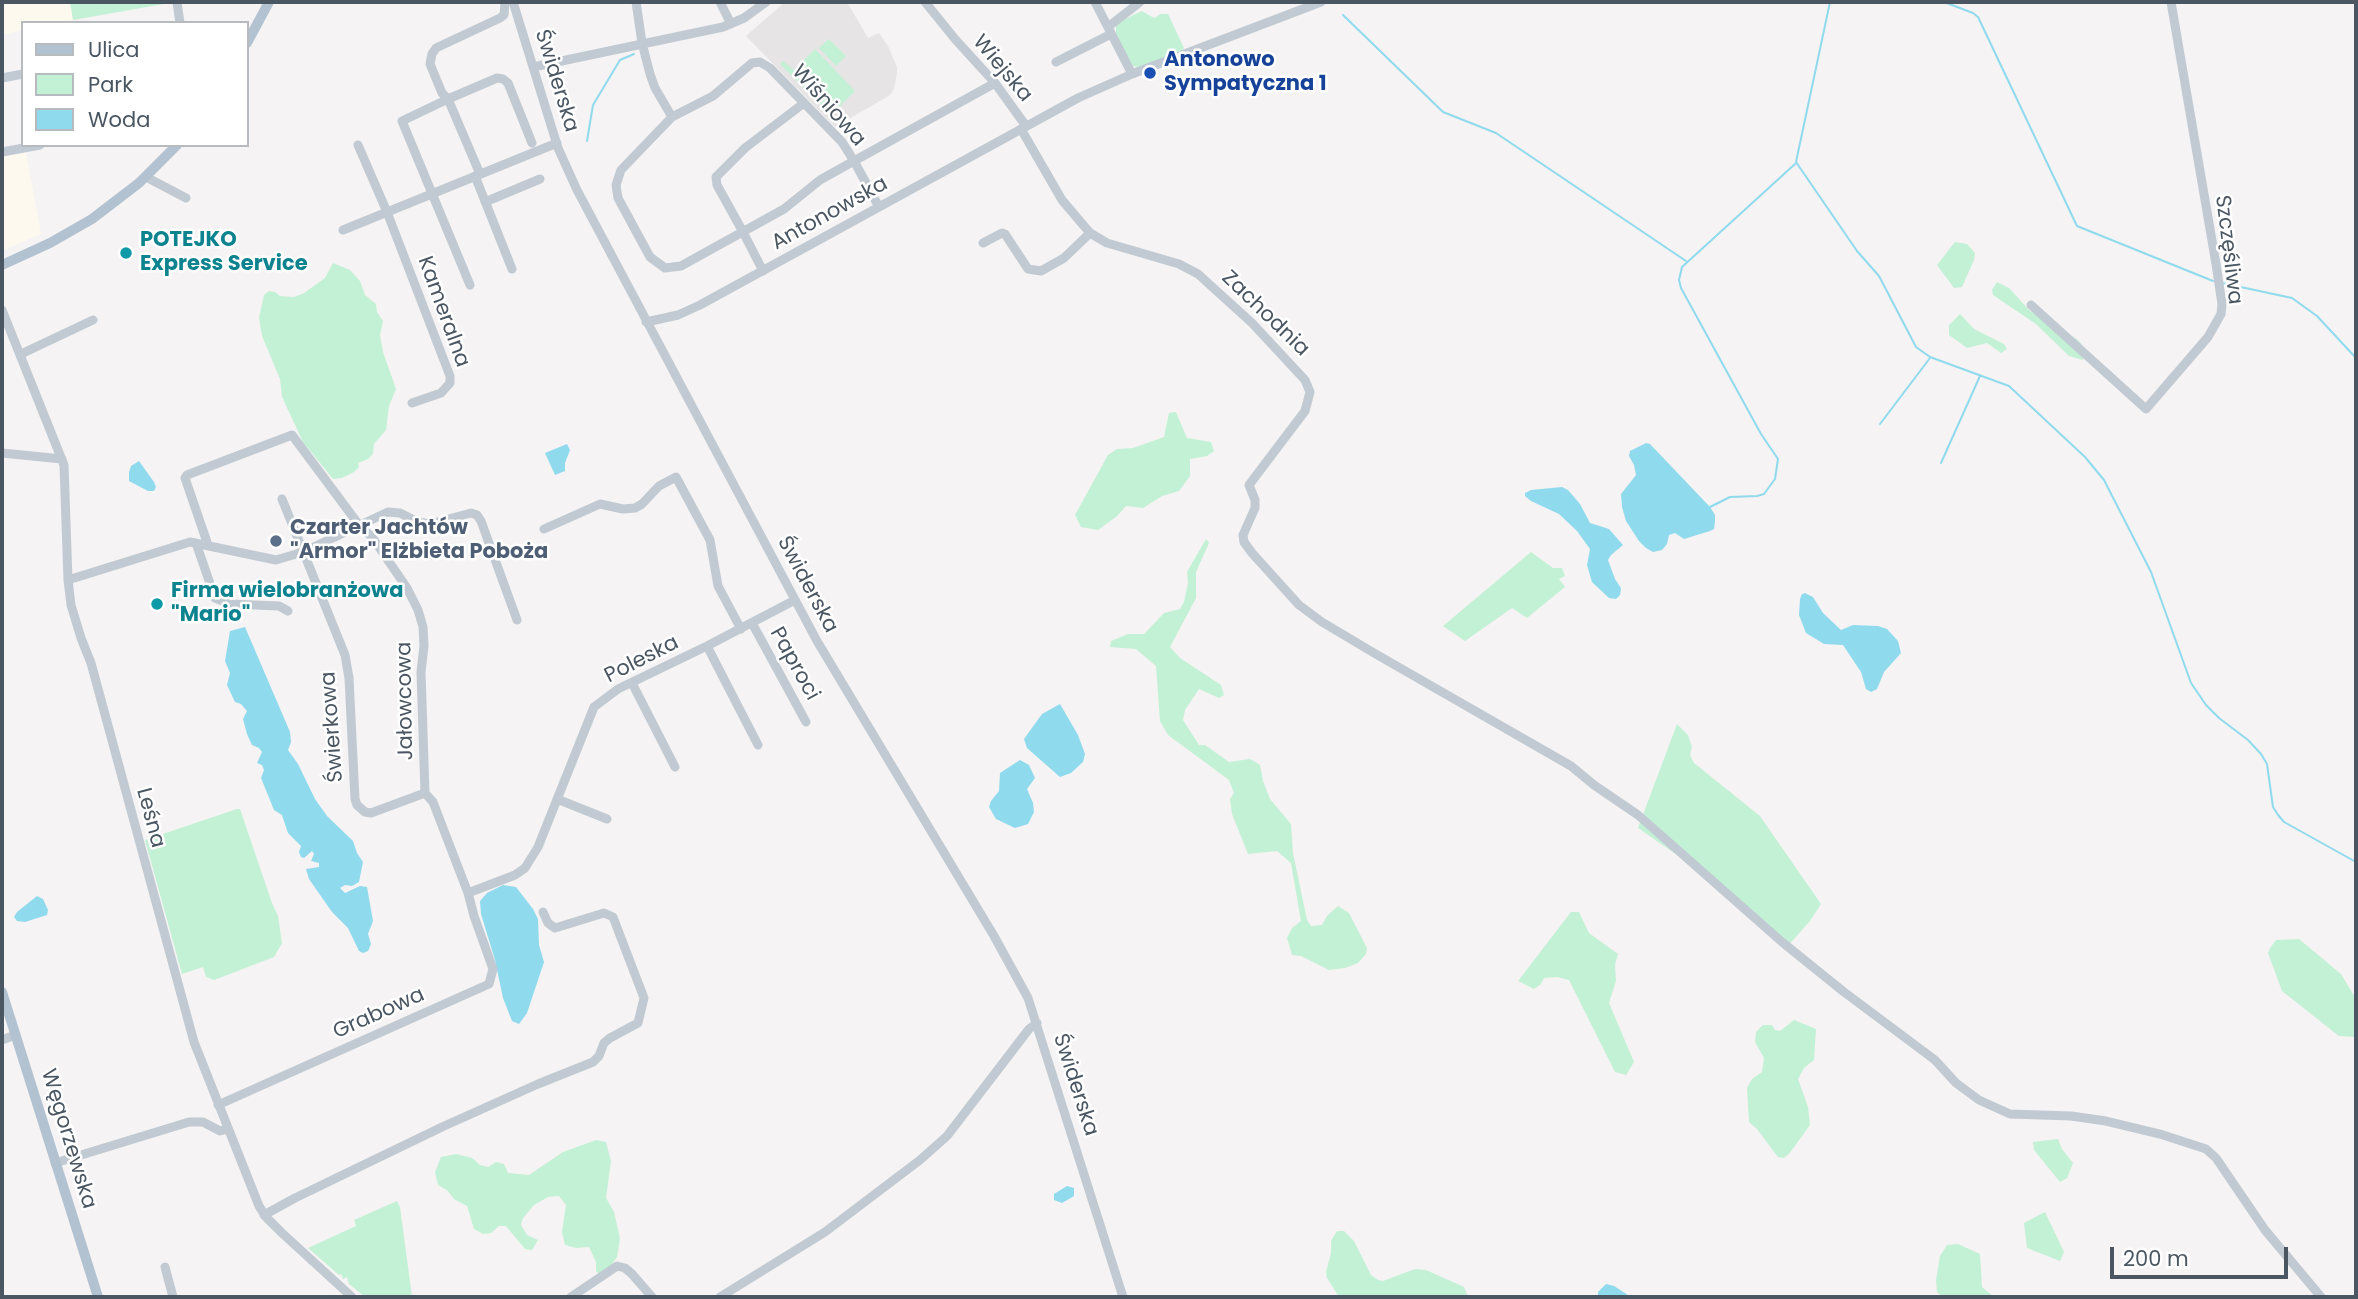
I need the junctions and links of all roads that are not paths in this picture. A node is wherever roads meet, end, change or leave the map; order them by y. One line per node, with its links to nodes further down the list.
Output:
1 (177, 2): 15 (street)
2 (269, 2): 14 (main road)
3 (275, 2): 14 (main road)
4 (505, 2): 26 (street)
5 (513, 2): 21 (street, Świderska)
6 (636, 2): 19 (street)
7 (720, 2): 16 (street)
8 (766, 2): 16 (street)
9 (925, 2): 25 (street, Wiejska)
10 (1095, 2): 17 (street)
11 (1140, 2): 17 (street)
12 (1321, 2): 23 (street, Antonowska)
13 (2171, 2): 53 (street, Szczęśliwa)
14 (261, 19): 18 (main road)
15 (180, 21)
16 (731, 24): 19 (street)
17 (1110, 31): 20 (street); 23 (street)
18 (248, 41)
19 (642, 43): 21 (street); 28 (street)
20 (1056, 62)
21 (533, 67): 31 (street, Świderska)
22 (21, 74): 24 (street)
23 (1132, 74): 29 (street, Antonowska)
24 (2, 78)
25 (995, 83): 29 (street, Wiejska); 36 (street, Wiśniowa)
26 (448, 99): 30 (street); 37 (street); 40 (street)
27 (804, 103): 28 (street, Wiśniowa); 36 (street, Wiśniowa); 46 (street)
28 (672, 117): 46 (street, Wiśniowa)
29 (1023, 127): 43 (street, Antonowska); 47 (street, Zachodnia)
30 (532, 143)
31 (557, 143): 37 (street); 56 (street, Świderska)
32 (358, 145): 44 (street, Kameralna)
33 (29, 147): 35 (street)
34 (175, 147): 38 (main road)
35 (2, 152)
36 (854, 161): 43 (street, Wiśniowa); 46 (street, Wiśniowa)
37 (477, 175): 40 (street); 42 (street)
38 (146, 177): 41 (street); 49 (main road)
39 (540, 179): 42 (street)
40 (433, 193): 44 (street); 52 (street)
41 (186, 198)
42 (485, 202): 50 (street)
43 (878, 207): 51 (street, Antonowska)
44 (387, 212): 45 (street); 58 (street, Kameralna)
45 (343, 230)
46 (743, 232): 51 (street)
47 (1090, 233): 48 (street); 100 (street, Zachodnia)
48 (983, 243)
49 (2, 265)
50 (512, 269)
51 (762, 271): 56 (street, Antonowska)
52 (470, 285)
53 (2031, 305)
54 (2, 310): 57 (street, Leśna)
55 (93, 320): 57 (street)
56 (646, 322): 68 (street, Świderska)
57 (21, 354): 60 (street, Leśna)
58 (412, 403)
59 (2, 453): 60 (street)
60 (62, 459): 67 (street, Leśna)
61 (282, 499): 66 (street, Świerkowa)
62 (359, 525): 65 (street, Jałowcowa); 66 (street); 70 (street); 78 (street, Jałowcowa)
63 (544, 529): 72 (street)
64 (196, 543): 65 (street); 67 (street); 69 (street)
65 (208, 545): 66 (street)
66 (303, 552): 78 (street, Świerkowa)
67 (68, 580): 88 (street, Leśna)
68 (795, 600): 71 (street, Poleska); 85 (street, Świderska)
69 (288, 611)
70 (517, 620)
71 (752, 624): 72 (street, Poleska); 75 (street, Paproci)
72 (741, 629): 73 (street, Poleska)
73 (707, 646): 74 (street, Poleska); 76 (street)
74 (632, 683): 77 (street); 79 (street, Poleska)
75 (806, 722)
76 (758, 745)
77 (675, 767)
78 (425, 793): 81 (street, Jałowcowa)
79 (557, 799): 80 (street); 81 (street, Poleska)
80 (607, 819)
81 (468, 893): 83 (street, Jałowcowa)
82 (543, 912): 91 (street)
83 (474, 916): 88 (street, Grabowa)
84 (2, 992): 86 (main road, Węgorzewska)
85 (1037, 1023): 98 (street); 99 (street, Świderska)
86 (15, 1035): 87 (street); 90 (main road, Węgorzewska)
87 (2, 1040)
88 (218, 1105): 89 (street, Leśna)
89 (227, 1129): 90 (street); 91 (street, Leśna)
90 (55, 1163): 93 (main road, Węgorzewska)
91 (264, 1215): 95 (street, Leśna)
92 (165, 1267): 94 (street)
93 (98, 1297)
94 (173, 1297)
95 (352, 1297)
96 (571, 1297): 97 (street)
97 (652, 1297)
98 (720, 1297)
99 (1123, 1297)
100 (2321, 1297)

